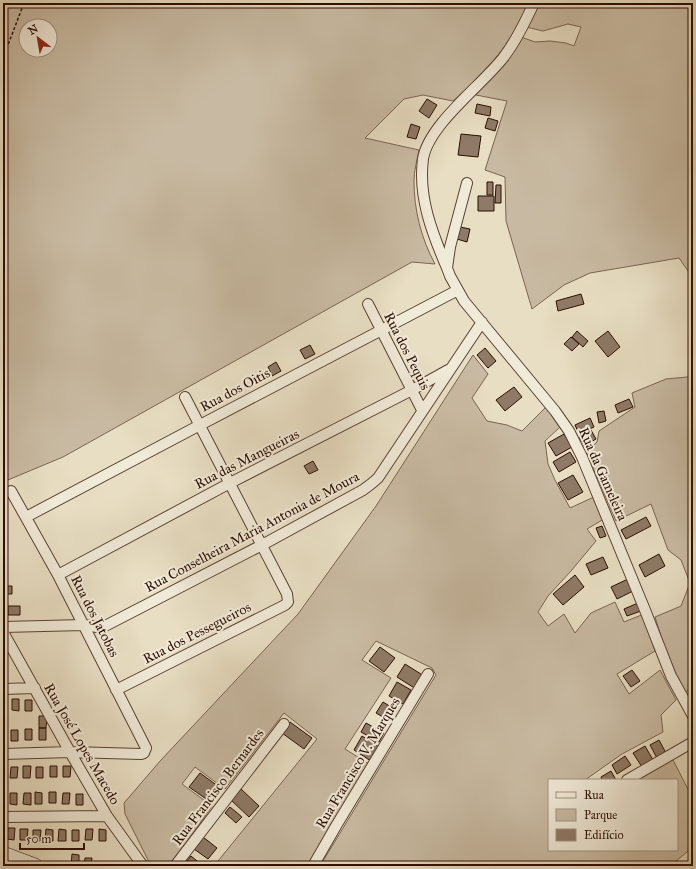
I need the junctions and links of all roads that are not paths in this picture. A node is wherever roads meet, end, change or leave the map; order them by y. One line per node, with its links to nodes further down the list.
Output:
1 (534, 3): 3 (street, Rua da Gameleira)
2 (467, 183): 3 (street)
3 (447, 268): 4 (street, Rua da Gameleira)
4 (458, 290): 6 (street, Rua da Gameleira); 7 (street, Rua dos Oitis)
5 (368, 304): 7 (street, Rua dos Pequis)
6 (482, 322): 8 (street, Rua Conselheira Maria Antonia de Moura); 25 (street, Rua da Gameleira)
7 (381, 329): 9 (street, Rua dos Pequis); 12 (street, Rua dos Oitis)
8 (449, 369): 9 (street, Rua das Mangueiras); 11 (street, Rua Conselheira Maria Antonia de Moura)
9 (412, 390): 11 (street, Rua dos Pequis); 13 (street, Rua das Mangueiras)
10 (186, 397): 12 (street)
11 (422, 410): 16 (street, Rua Conselheira Maria Antonia de Moura)
12 (200, 425): 13 (street); 15 (street, Rua dos Oitis)
13 (230, 483): 16 (street); 17 (street, Rua das Mangueiras)
14 (11, 491): 15 (street, Rua dos Jatobas)
15 (26, 517): 17 (street, Rua dos Jatobas)
16 (262, 545): 18 (street, Rua Conselheira Maria Antonia de Moura); 24 (street, Rua dos Pessegueiros)
17 (58, 575): 18 (street, Rua dos Jatobas)
18 (84, 626): 19 (street, Rua Conselheira Maria Antonia de Moura); 24 (street, Rua dos Jatobas)
19 (3, 627)
20 (3, 632): 22 (street, Rua José Lopes Macedo)
21 (428, 674): 37 (street, Rua Francisco V. Marques)
22 (35, 688): 23 (street); 28 (street, Rua José Lopes Macedo)
23 (3, 689)
24 (116, 690): 28 (street, Rua dos Jatobas)
25 (693, 716)
26 (284, 724): 36 (street, Rua Francisco Bernardes)
27 (693, 742): 30 (street)
28 (70, 752): 29 (street); 31 (street, Rua José Lopes Macedo)
29 (3, 754)
30 (629, 779)
31 (107, 816): 32 (street); 35 (street, Rua José Lopes Macedo)
32 (3, 817)
33 (3, 854): 34 (main road)
34 (35, 866)
35 (143, 866)
36 (175, 866)
37 (313, 866)

